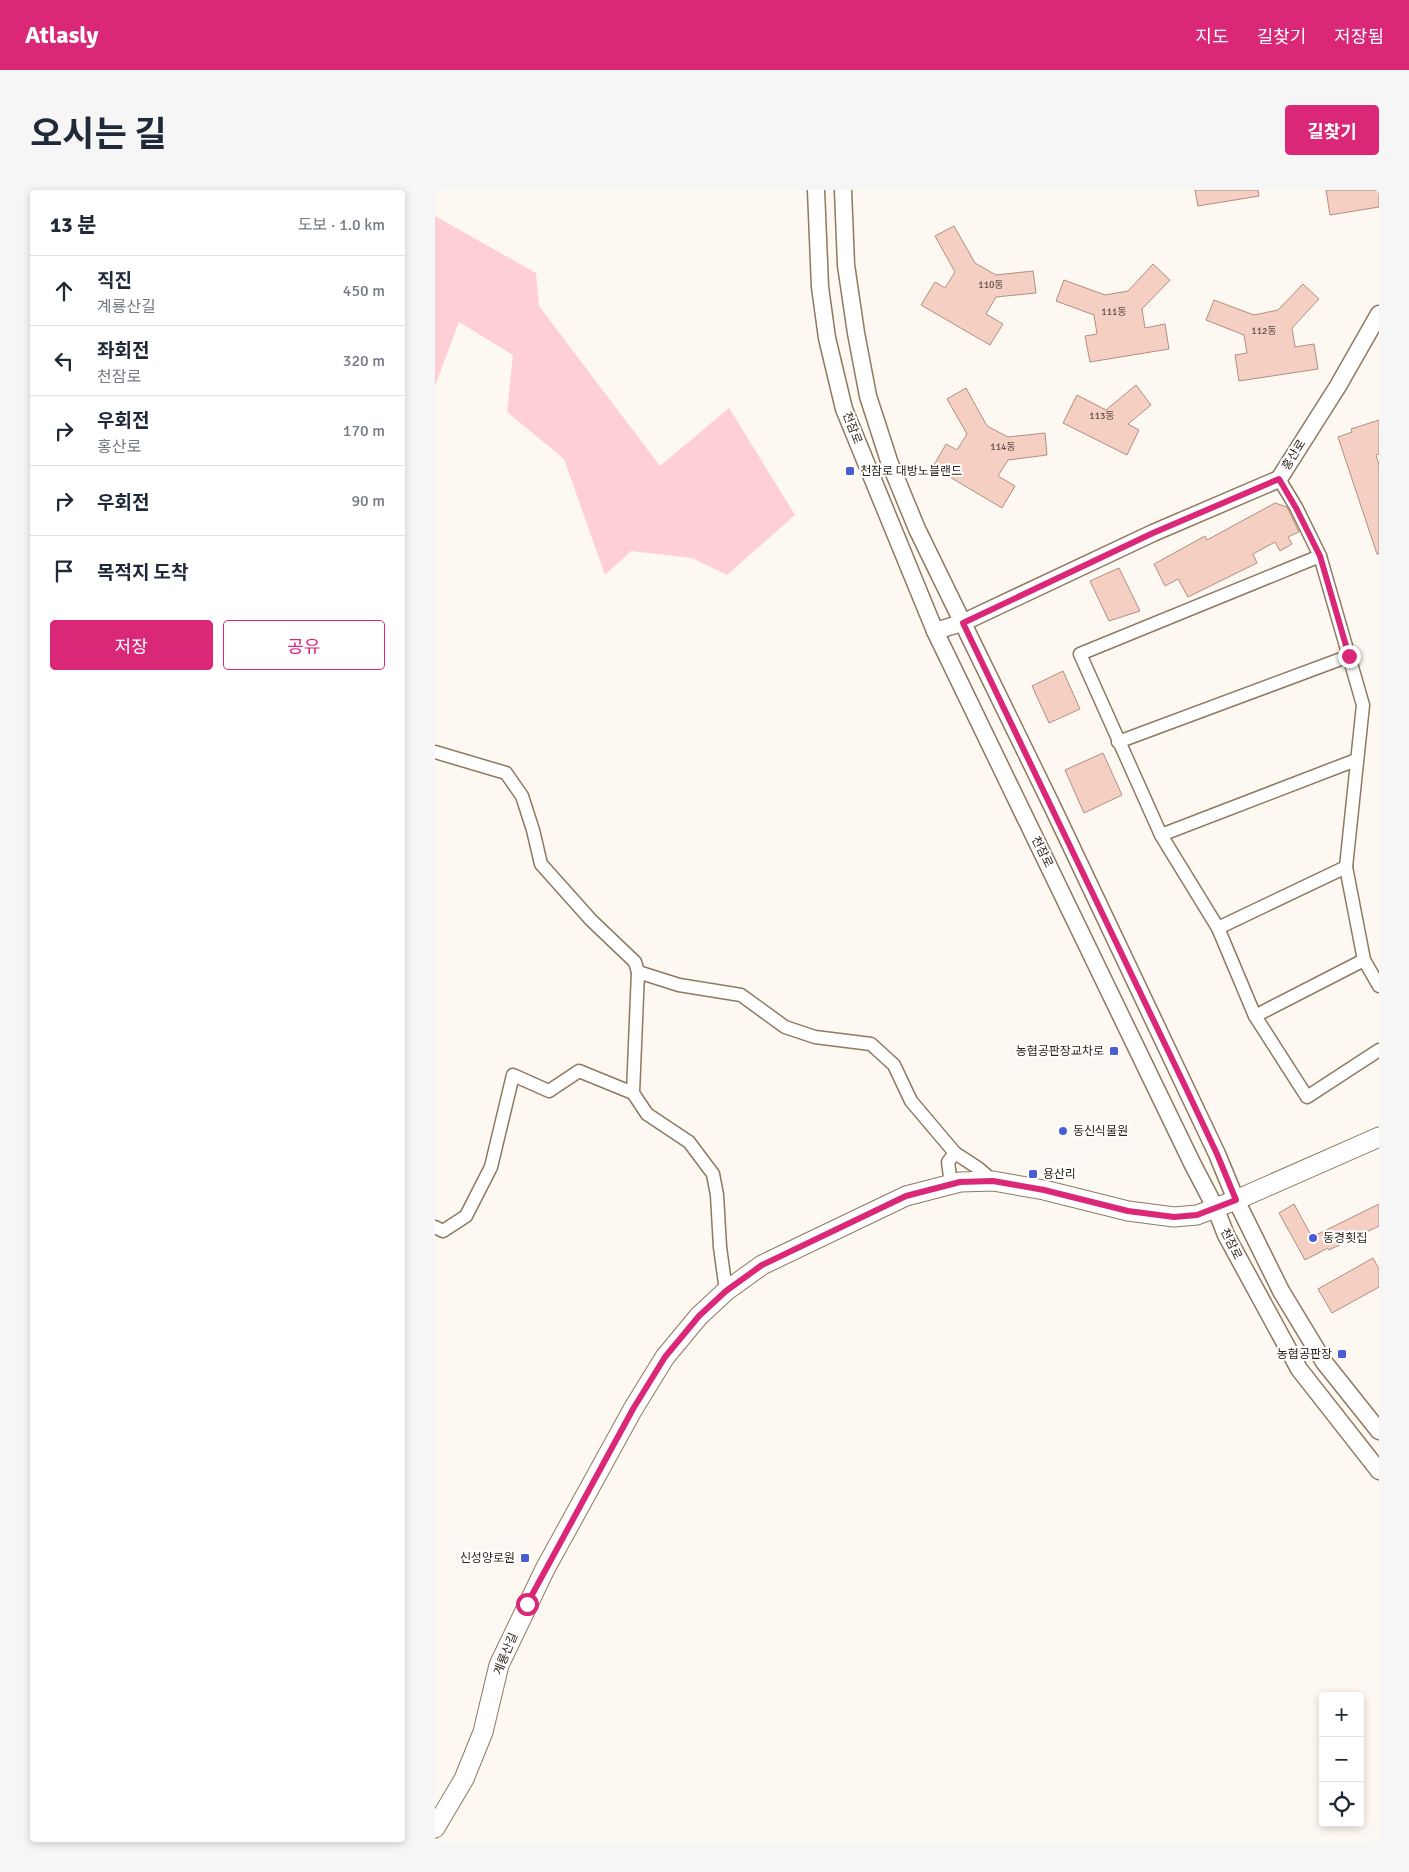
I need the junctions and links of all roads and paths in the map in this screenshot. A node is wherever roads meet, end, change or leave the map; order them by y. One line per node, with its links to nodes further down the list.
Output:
1 (815, 190): 7 (street, 천잠로)
2 (843, 190): 6 (street, 천잠로)
3 (1379, 314): 4 (street, 홍산로)
4 (1279, 479): 5 (street); 6 (street, 홍산로)
5 (1320, 556): 8 (street); 9 (street)
6 (963, 623): 7 (street, 홍산로); 25 (street, 천잠로)
7 (935, 632): 26 (street, 천잠로)
8 (1349, 656): 9 (street); 11 (street)
9 (1118, 742): 12 (street)
10 (435, 752): 16 (street)
11 (1356, 760): 12 (street); 13 (street)
12 (1161, 835): 14 (street)
13 (1346, 867): 14 (street); 15 (street)
14 (1218, 928): 18 (street)
15 (1364, 960): 17 (street); 18 (street)
16 (638, 972): 20 (street); 22 (street)
17 (1379, 986)
18 (1255, 1016): 19 (street)
19 (1379, 1050)
20 (633, 1093): 27 (street); 28 (street)
21 (1379, 1137): 25 (main road)
22 (955, 1153): 23 (street); 24 (street)
23 (993, 1181): 24 (main road, 계룡산길); 26 (main road, 계룡산길)
24 (951, 1184): 28 (main road, 계룡산길)
25 (1236, 1200): 26 (main road, 계룡산길); 29 (street, 천잠로)
26 (1215, 1207): 30 (street, 천잠로)
27 (435, 1227)
28 (726, 1291): 31 (main road, 계룡산길)
29 (1379, 1431)
30 (1379, 1470)
31 (435, 1828)

